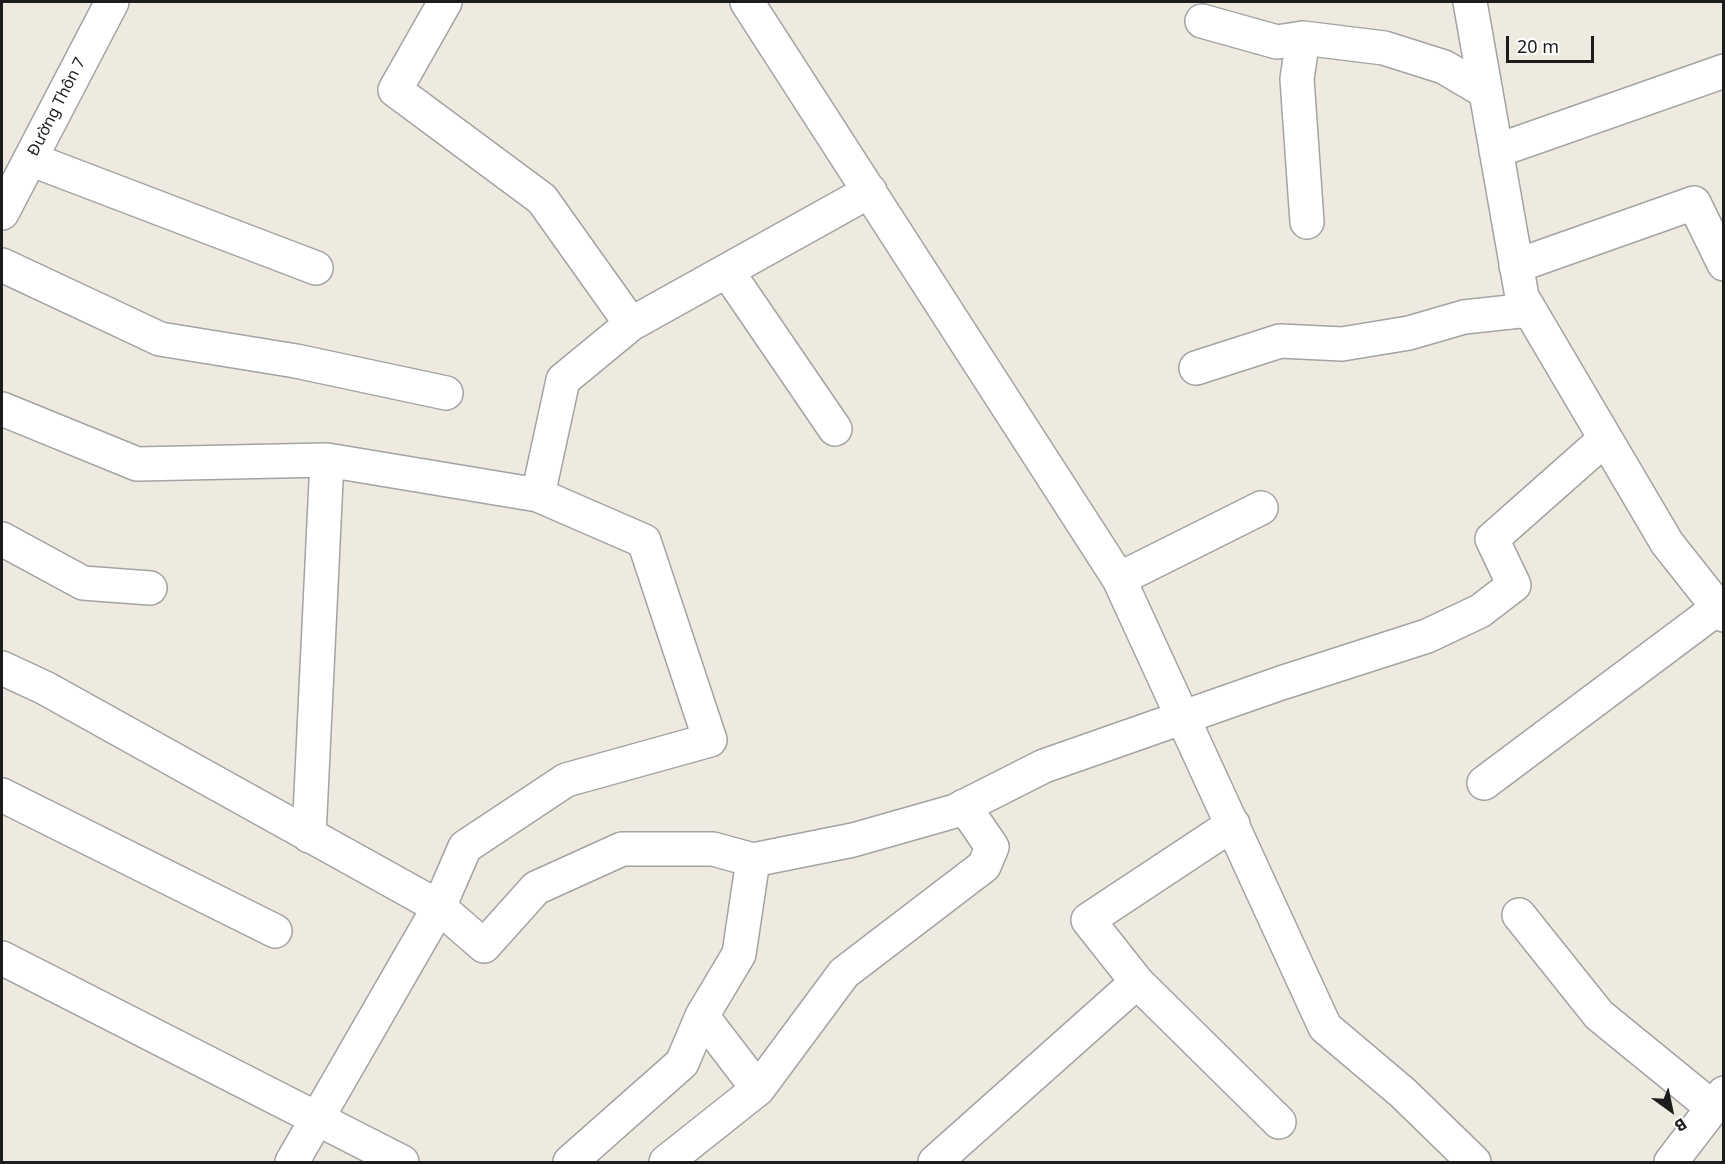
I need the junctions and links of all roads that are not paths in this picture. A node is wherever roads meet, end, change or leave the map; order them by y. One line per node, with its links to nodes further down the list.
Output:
1 (112, 2): 10 (street, Đường Thôn 7)
2 (445, 2): 20 (street)
3 (747, 2): 11 (street)
4 (1470, 2): 8 (street)
5 (1202, 21): 6 (street)
6 (1303, 38): 8 (street); 13 (street)
7 (1724, 72): 9 (street)
8 (1486, 92): 9 (street)
9 (1496, 151): 16 (street)
10 (30, 159): 12 (street, Đường Thôn 7); 17 (street)
11 (870, 191): 18 (street); 30 (street)
12 (2, 213)
13 (1307, 222)
14 (1724, 264): 16 (street)
15 (2, 265): 22 (street)
16 (1516, 266): 19 (street)
17 (316, 268)
18 (726, 271): 20 (street); 24 (street)
19 (1529, 310): 21 (street); 25 (street)
20 (631, 324): 27 (street)
21 (1196, 368)
22 (446, 393)
23 (2, 409): 26 (street)
24 (835, 429)
25 (1605, 439): 32 (street); 34 (street)
26 (327, 460): 27 (street); 39 (street)
27 (538, 495): 41 (street)
28 (1262, 508): 30 (street)
29 (2, 539): 31 (street)
30 (1119, 579): 34 (street)
31 (150, 588)
32 (1721, 612): 35 (street)
33 (2, 668): 39 (street)
34 (1183, 720): 37 (street); 38 (street)
35 (1484, 783)
36 (2, 795): 43 (street)
37 (964, 806): 40 (street); 47 (street)
38 (1233, 824): 45 (street); 56 (street)
39 (309, 836): 41 (street)
40 (753, 860): 41 (street); 46 (street)
41 (439, 907): 49 (street)
42 (1519, 915): 48 (street)
43 (274, 931)
44 (2, 958): 49 (street)
45 (1137, 982): 50 (street); 55 (street)
46 (702, 1016): 47 (street); 53 (street)
47 (758, 1089): 54 (street)
48 (1718, 1100): 57 (street)
49 (316, 1119): 51 (street); 52 (street)
50 (1280, 1122)
51 (292, 1162)
52 (402, 1162)
53 (570, 1162)
54 (666, 1162)
55 (935, 1162)
56 (1474, 1162)
57 (1671, 1162)

